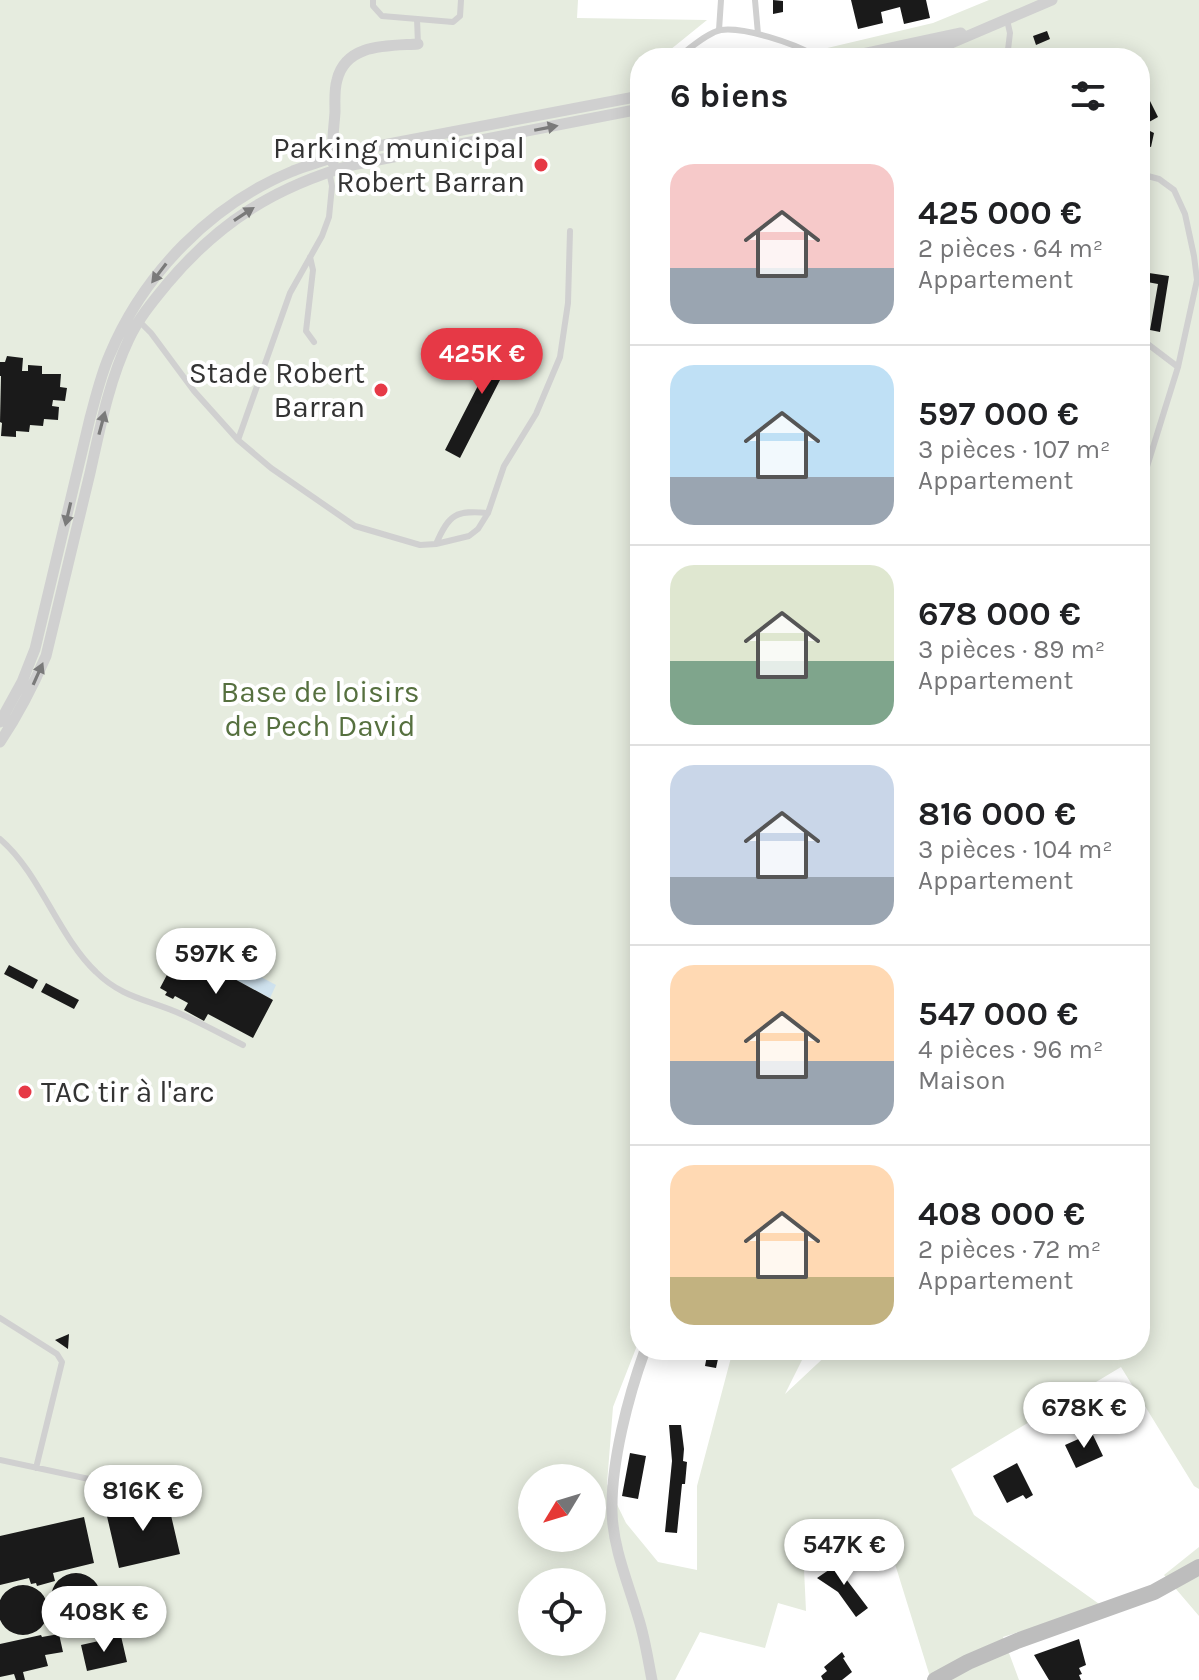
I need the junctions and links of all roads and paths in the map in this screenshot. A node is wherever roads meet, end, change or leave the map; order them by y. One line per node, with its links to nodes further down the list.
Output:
1 (373, 0): 6 (lane)
2 (461, 0): 6 (lane)
3 (721, 0): 8 (lane)
4 (755, 0): 9 (lane)
5 (1052, 0): 7 (street)
6 (417, 19): 10 (lane)
7 (1007, 20): 13 (street); 14 (lane)
8 (719, 30): 9 (lane); 11 (lane)
9 (758, 34): 12 (lane)
10 (418, 44): 17 (street)
11 (692, 48)
12 (801, 48)
13 (921, 48)
14 (1008, 48)
15 (630, 98): 17 (street)
16 (630, 111): 17 (street, one-way to 16)
17 (331, 165): 20 (lane); 21 (street)
18 (1150, 177): 24 (lane)
19 (570, 231): 27 (lane)
20 (310, 257): 22 (lane); 25 (lane)
21 (134, 318): 25 (lane); 29 (street, one-way to 29); 30 (street, one-way to 21)
22 (314, 342)
23 (1150, 346): 24 (lane)
24 (1178, 367): 26 (lane)
25 (238, 440): 28 (lane)
26 (1150, 457)
27 (488, 513): 28 (lane); 28 (lane)
28 (436, 544)
29 (0, 722)
30 (0, 742)
31 (0, 839): 32 (lane)
32 (243, 1045)
33 (0, 1318): 36 (lane)
34 (642, 1360): 39 (street)
35 (0, 1460): 36 (lane)
36 (36, 1468): 37 (lane)
37 (164, 1477)
38 (1199, 1567): 40 (main road)
39 (652, 1680)
40 (935, 1680)

